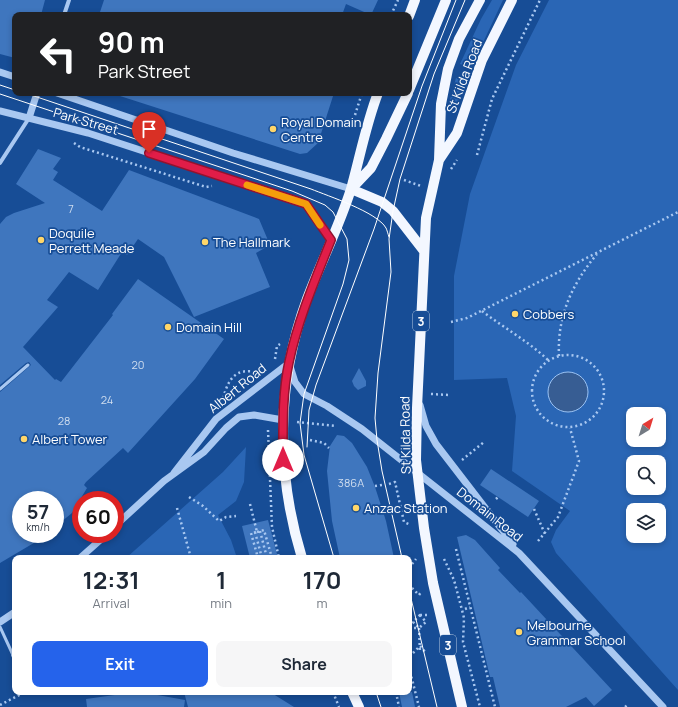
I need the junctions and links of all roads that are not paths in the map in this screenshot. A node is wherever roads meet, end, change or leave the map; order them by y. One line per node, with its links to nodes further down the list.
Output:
1 (69, 0): 6 (street)
2 (415, 0): 7 (main road)
3 (446, 0): 10 (main road)
4 (480, 0): 17 (main road, St Kilda Road / 3)
5 (512, 0): 17 (main road, St Kilda Road)
6 (65, 12)
7 (410, 12)
8 (0, 72): 9 (street)
9 (12, 76)
10 (412, 83)
11 (36, 96): 16 (street)
12 (66, 96): 19 (street, Park Street)
13 (377, 96): 19 (main road)
14 (407, 96): 19 (main road)
15 (0, 111): 16 (street, Park Street)
16 (29, 118): 18 (street); 20 (street, Park Street)
17 (439, 160): 21 (main road, St Kilda Road / 3)
18 (0, 163)
19 (351, 189): 20 (main road); 21 (main road)
20 (331, 240): 22 (main road)
21 (424, 251): 25 (main road, St Kilda Road / 3)
22 (289, 363): 26 (main road); 27 (street, Domain Road); 28 (street, Albert Road)
23 (28, 365): 24 (lane)
24 (0, 390)
25 (417, 392): 27 (main road, St Kilda Road / 3); 31 (street)
26 (283, 420): 28 (street, Albert Road); 33 (main road)
27 (417, 472): 31 (street, Domain Road); 40 (main road, St Kilda Road / 3)
28 (174, 473): 29 (street, Albert Road)
29 (124, 518)
30 (97, 543): 32 (street)
31 (519, 553): 41 (street, Domain Road)
32 (83, 555)
33 (301, 555)
34 (12, 614): 35 (street)
35 (0, 622)
36 (0, 627): 37 (lane)
37 (12, 653)
38 (353, 695): 39 (main road)
39 (359, 707)
40 (462, 707)
41 (663, 707)

